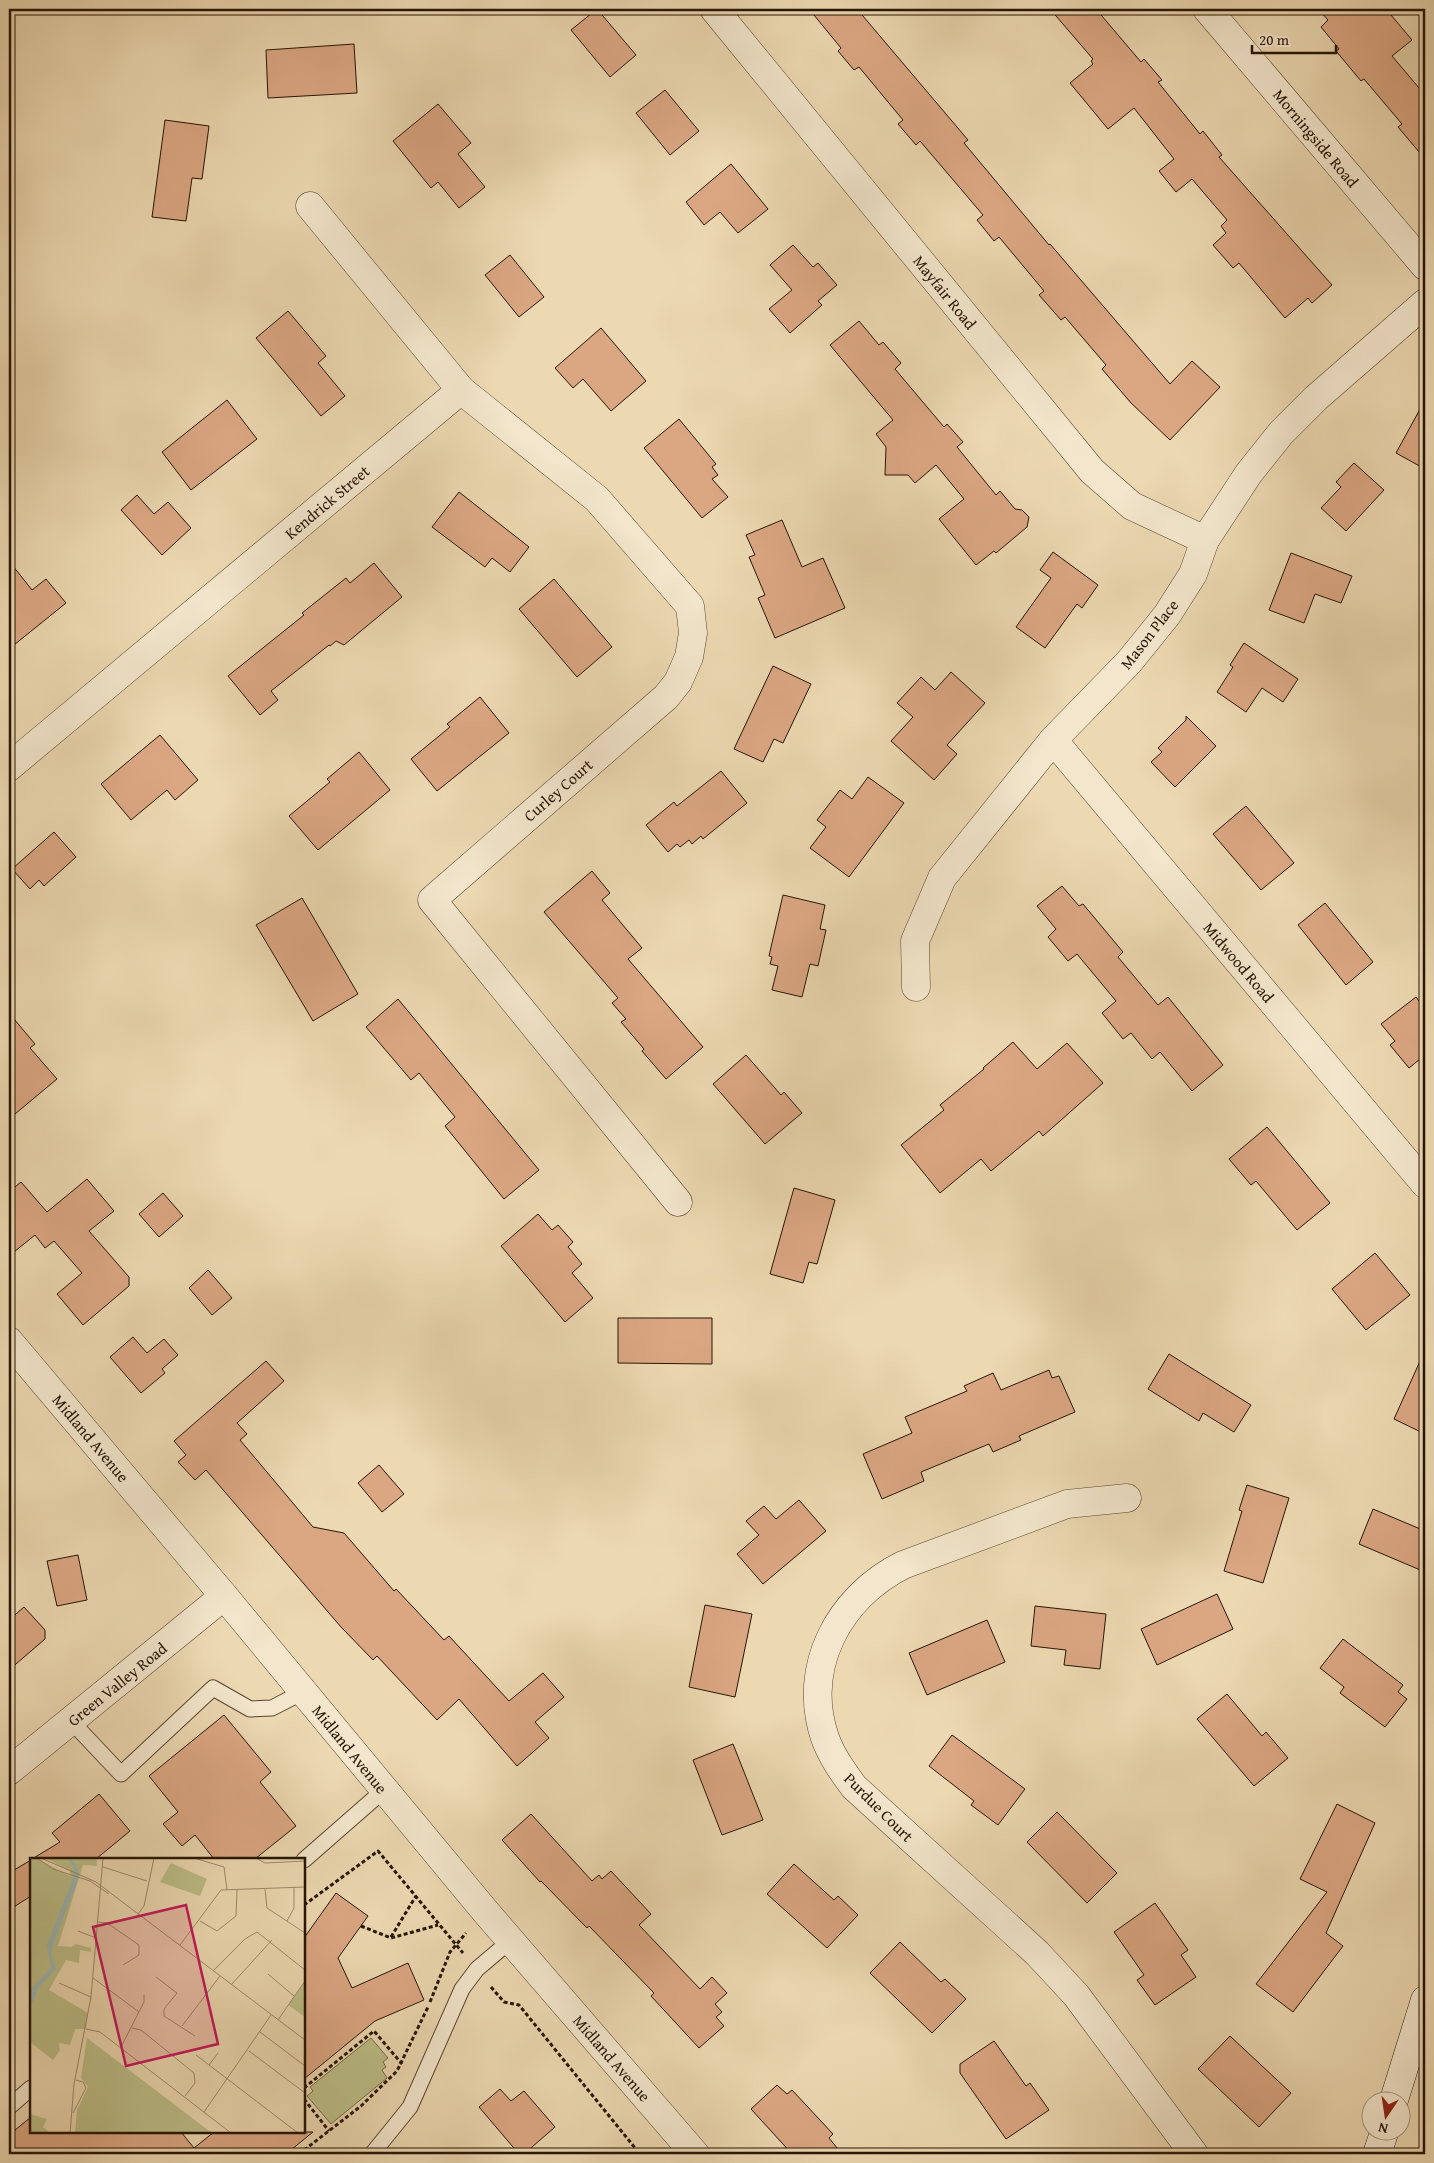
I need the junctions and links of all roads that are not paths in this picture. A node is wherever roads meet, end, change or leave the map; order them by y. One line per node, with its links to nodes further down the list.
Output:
1 (714, 9): 7 (street, Mayfair Road)
2 (1207, 9): 4 (street, Morningside Road)
3 (310, 206): 6 (street)
4 (1425, 266)
5 (1425, 303): 7 (street, Mason Place)
6 (461, 390): 9 (street, Kendrick Street); 12 (street, Curley Court)
7 (1205, 540): 8 (street, Mason Place)
8 (1053, 740): 10 (street, Mason Place); 11 (street, Midwood Road)
9 (9, 767)
10 (916, 987)
11 (1425, 1184)
12 (678, 1202)
13 (9, 1341): 15 (street, Midland Avenue)
14 (1127, 1498): 29 (street, Purdue Court)
15 (224, 1596): 16 (street, Midland Avenue); 17 (street, Green Valley Road)
16 (303, 1692): 17 (lane); 19 (street, Midland Avenue)
17 (71, 1721): 18 (street, Green Valley Road)
18 (9, 1771)
19 (384, 1790): 20 (lane); 21 (street, Midland Avenue)
20 (305, 1859)
21 (510, 1940): 27 (lane); 28 (street, Midland Avenue)
22 (1425, 2000): 24 (street)
23 (30, 2089): 25 (lane)
24 (1397, 2090)
25 (9, 2107)
26 (1382, 2140): 30 (street)
27 (372, 2154)
28 (695, 2154)
29 (1194, 2154)
30 (1377, 2154)

